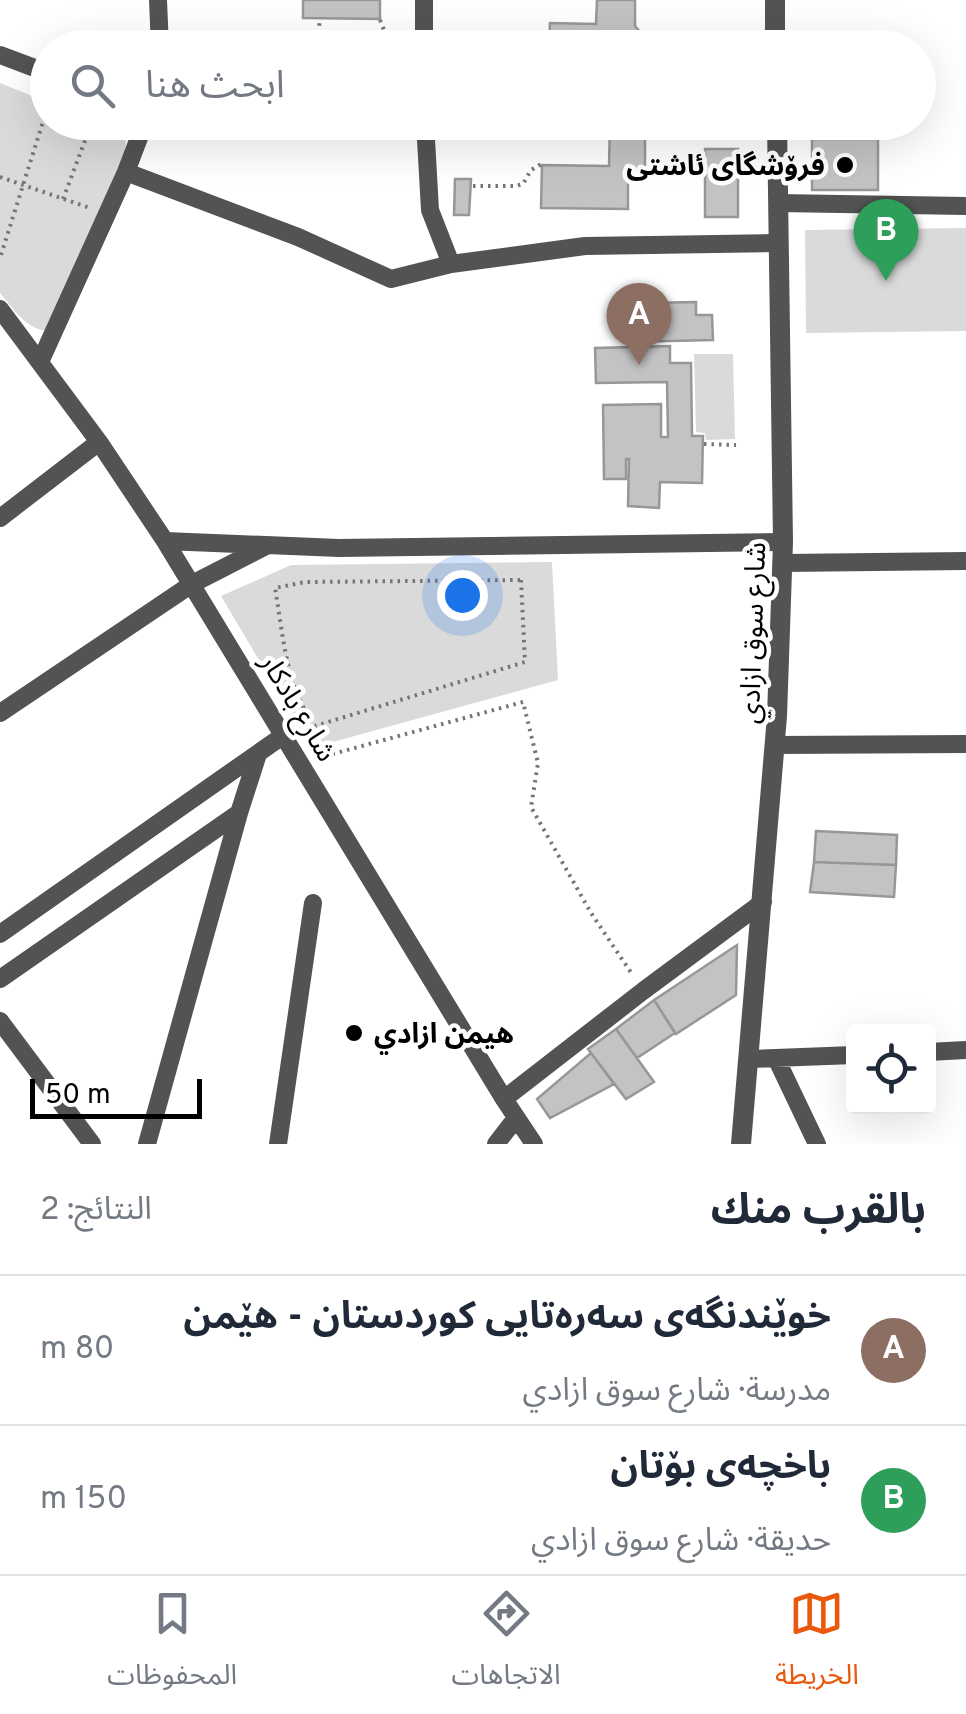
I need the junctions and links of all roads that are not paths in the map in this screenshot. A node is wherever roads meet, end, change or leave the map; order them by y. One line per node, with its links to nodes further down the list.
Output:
1 (158, 0): 4 (street)
2 (424, 0): 5 (street)
3 (775, 0): 6 (street)
4 (159, 30)
5 (424, 30)
6 (776, 30)
7 (0, 55): 8 (street)
8 (30, 66)
9 (138, 140): 12 (street)
10 (426, 140): 16 (street)
11 (777, 140): 13 (street, شارع سوق ازادي)
12 (126, 172): 16 (street); 18 (street)
13 (778, 203): 14 (street); 15 (street, شارع سوق ازادي)
14 (966, 206)
15 (778, 243): 16 (street); 23 (street, شارع سوق ازادي)
16 (451, 264)
17 (0, 310): 18 (street, شارع بادكار)
18 (40, 362): 19 (street, شارع بادكار)
19 (99, 442): 20 (street); 21 (street, شارع بادكار)
20 (0, 518)
21 (165, 541): 22 (street); 25 (street, شارع بادكار)
22 (268, 545): 23 (street); 25 (street)
23 (783, 552): 24 (street); 29 (street, شارع سوق ازادي)
24 (966, 561)
25 (192, 584): 26 (street); 27 (street, شارع بادكار)
26 (0, 713)
27 (284, 735): 30 (street); 42 (street, شارع بادكار)
28 (966, 744): 29 (street)
29 (776, 745): 32 (street, شارع سوق ازادي)
30 (258, 754): 31 (street); 34 (street)
31 (240, 814): 35 (street); 45 (street)
32 (763, 902): 41 (street, شارع سوق ازادي); 42 (street)
33 (313, 903): 46 (street)
34 (0, 934)
35 (0, 979)
36 (0, 1021): 44 (street)
37 (966, 1050): 38 (street)
38 (936, 1052)
39 (846, 1055): 40 (street)
40 (776, 1058): 41 (street); 50 (street)
41 (749, 1059): 49 (street, شارع سوق ازادي)
42 (504, 1099): 43 (street, شارع بادكار)
43 (516, 1118): 47 (street); 48 (street, شارع بادكار)
44 (92, 1144)
45 (147, 1144)
46 (278, 1144)
47 (496, 1144)
48 (534, 1144)
49 (741, 1144)
50 (817, 1144)

